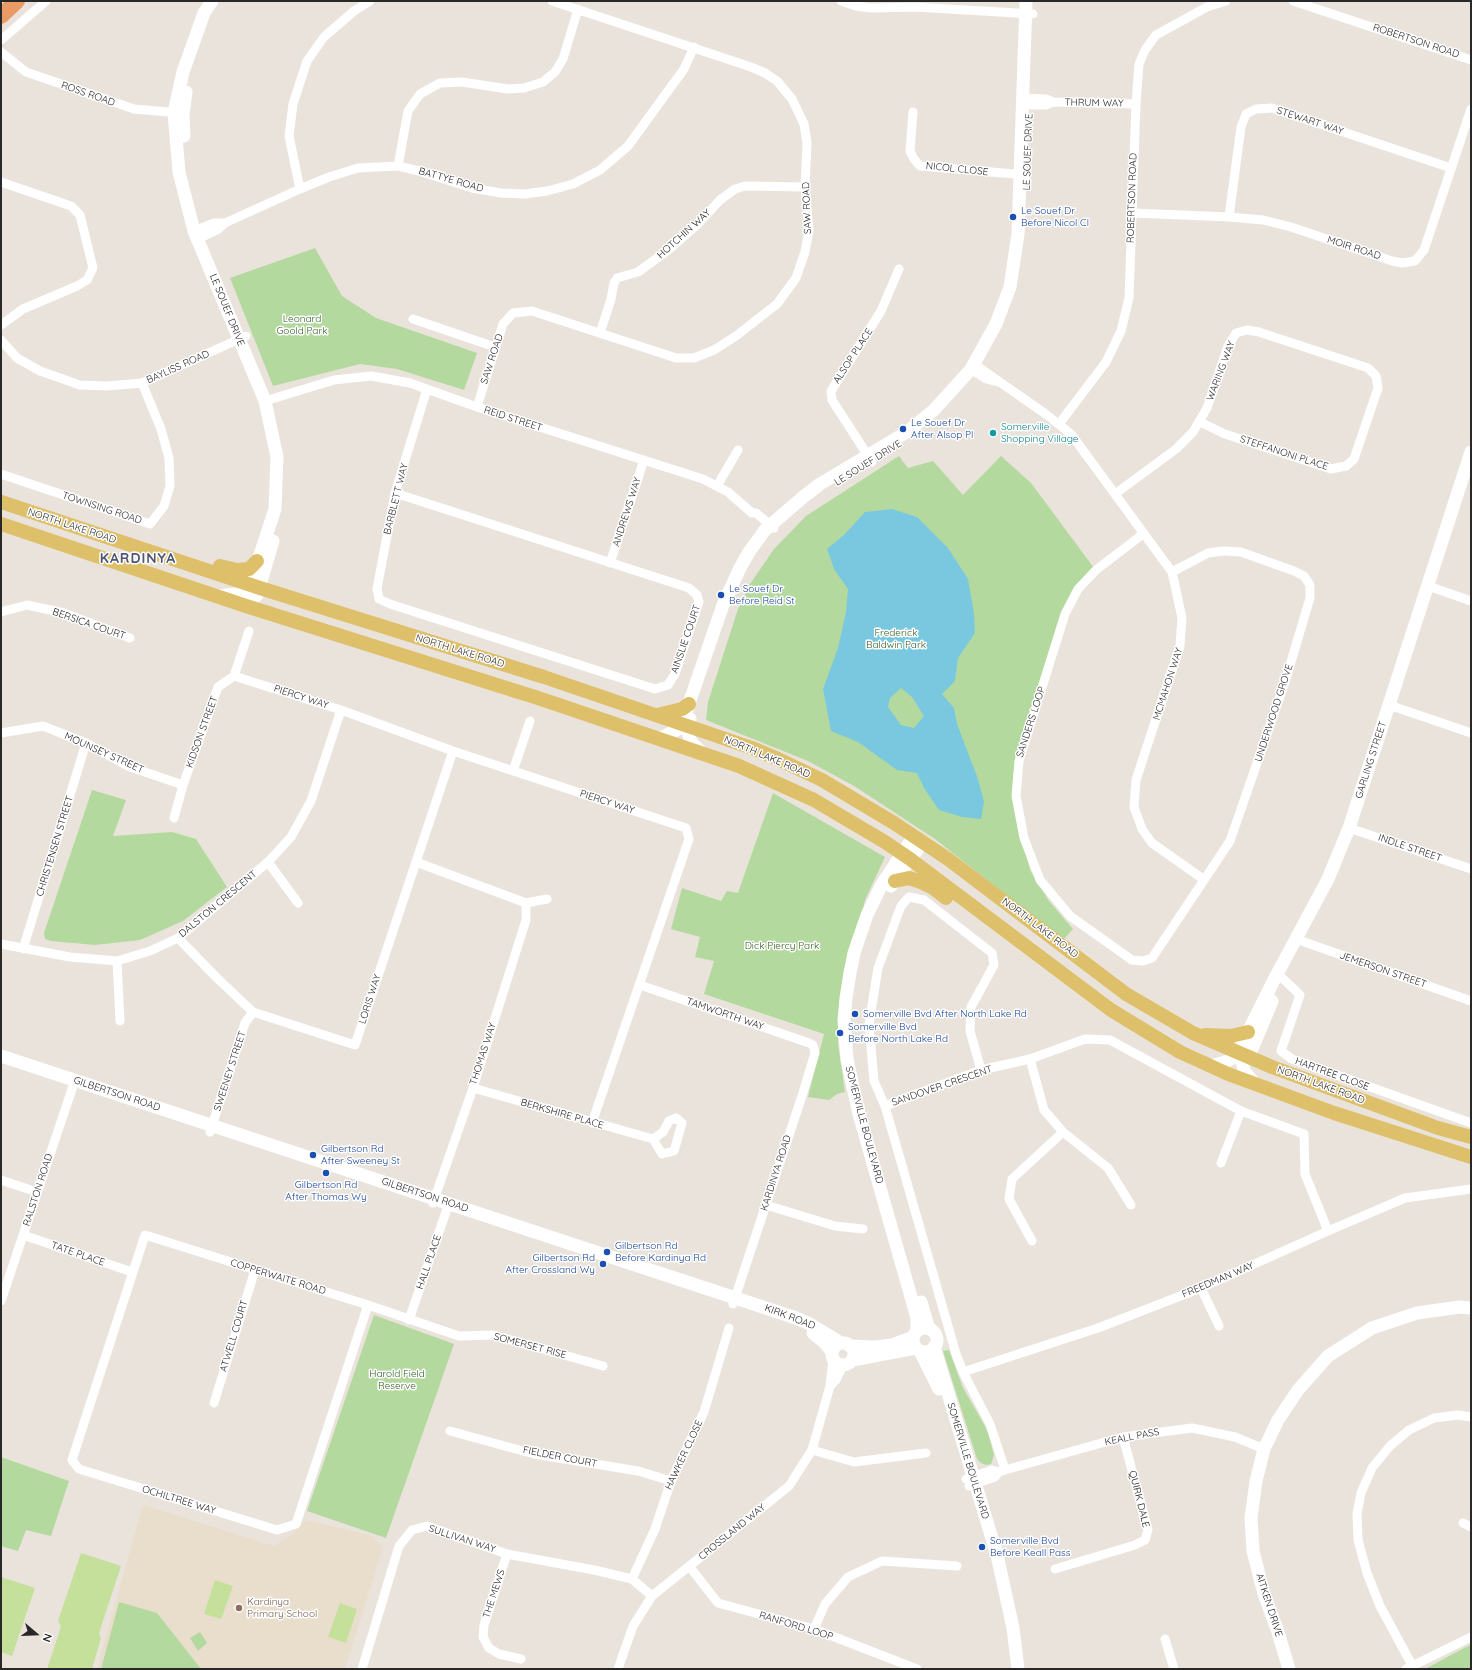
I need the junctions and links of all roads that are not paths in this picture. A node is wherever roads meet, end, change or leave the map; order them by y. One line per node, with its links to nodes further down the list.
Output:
1 (17, 1): 14 (highway)
2 (46, 1): 15 (street)
3 (212, 1): 22 (street, LE SOUEF DRIVE)
4 (220, 1): 22 (street, LE SOUEF DRIVE)
5 (370, 1): 29 (street)
6 (552, 1): 12 (street, SAW ROAD)
7 (841, 1): 11 (street)
8 (1034, 1): 13 (street, LE SOUEF DRIVE)
9 (1226, 1): 20 (street, ROBERTSON ROAD)
10 (1293, 1): 18 (street, ROBERTSON ROAD)
11 (915, 4): 13 (street)
12 (578, 9): 16 (street, SAW ROAD); 24 (street)
13 (1028, 10): 19 (street, LE SOUEF DRIVE)
14 (1, 16)
15 (1, 40)
16 (694, 47): 24 (street, BATTYE ROAD); 28 (street, SAW ROAD)
17 (1, 52): 22 (street, ROSS ROAD)
18 (1471, 60)
19 (1026, 101): 20 (street, THRUM WAY); 26 (street, LE SOUEF DRIVE)
20 (1136, 104): 30 (street, ROBERTSON ROAD)
21 (913, 112): 26 (street, NICOL CLOSE)
22 (178, 113): 32 (street, LE SOUEF DRIVE)
23 (1470, 114): 25 (street, MOIR ROAD)
24 (398, 166): 29 (street, BATTYE ROAD)
25 (1451, 168): 31 (street, MOIR ROAD); 31 (street, STEWART WAY)
26 (1023, 175): 40 (street, LE SOUEF DRIVE)
27 (1, 182): 35 (street)
28 (805, 187): 36 (street, HOTCHIN WAY); 36 (street, SAW ROAD)
29 (300, 189): 32 (street, BATTYE ROAD)
30 (1132, 213): 31 (street, MOIR ROAD); 47 (street, ROBERTSON ROAD)
31 (1230, 217)
32 (200, 233): 37 (street, LE SOUEF DRIVE)
33 (899, 269): 50 (street, ALSOP PLACE)
34 (413, 319): 39 (street)
35 (1, 325)
36 (600, 333): 39 (street, SAW ROAD)
37 (242, 338): 42 (street, BAYLISS ROAD); 44 (street, LE SOUEF DRIVE)
38 (1, 340): 42 (street, BAYLISS ROAD)
39 (495, 347): 45 (street, SAW ROAD)
40 (975, 368): 47 (street, MCMAHON WAY); 50 (street, LE SOUEF DRIVE)
41 (1376, 376): 46 (street, WARING WAY); 46 (street, STEFFANONI PLACE)
42 (142, 383): 53 (street, TOWNSING ROAD)
43 (427, 389): 44 (street, REID STREET); 45 (street, REID STREET); 55 (street, BARBLETT WAY)
44 (269, 400): 62 (street, LE SOUEF DRIVE); 66 (street, LE SOUEF DRIVE)
45 (477, 407): 51 (street, REID STREET)
46 (1200, 422): 56 (street, WARING WAY)
47 (1059, 424): 56 (street, MCMAHON WAY)
48 (738, 450): 54 (street)
49 (1471, 452): 52 (street, GARLING STREET)
50 (870, 459): 59 (street, LE SOUEF DRIVE)
51 (644, 460): 54 (street, REID STREET); 63 (street, ANDREWS WAY)
52 (1469, 470): 65 (street, GARLING STREET)
53 (1, 474)
54 (717, 486): 59 (street, REID STREET)
55 (396, 493): 63 (street, AINSLIE COURT); 69 (street, BARBLETT WAY)
56 (1115, 494): 60 (street, MCMAHON WAY)
57 (1, 502): 61 (main road, NORTH LAKE ROAD)
58 (1, 524): 67 (main road, NORTH LAKE ROAD)
59 (770, 530): 76 (street, LE SOUEF DRIVE); 81 (street, LE SOUEF DRIVE)
60 (1143, 534): 64 (street, MCMAHON WAY); 108 (street, SANDERS LOOP)
61 (166, 557): 62 (main road); 66 (main road, NORTH LAKE ROAD)
62 (258, 561): 66 (street, LE SOUEF DRIVE)
63 (610, 564): 69 (street, AINSLIE COURT)
64 (1172, 572): 97 (street, MCMAHON WAY); 97 (street, UNDERWOOD GROVE)
65 (1430, 587): 68 (street); 77 (street, GARLING STREET)
66 (256, 589): 67 (street); 70 (street, LE SOUEF DRIVE); 74 (main road); 79 (main road, NORTH LAKE ROAD)
67 (218, 596): 70 (main road, NORTH LAKE ROAD)
68 (1471, 601)
69 (390, 604)
70 (246, 606): 74 (main road, NORTH LAKE ROAD)
71 (1, 612): 73 (street, BERSICA COURT)
72 (249, 631): 75 (street)
73 (130, 638)
74 (347, 638): 84 (main road, NORTH LAKE ROAD)
75 (234, 676): 78 (street, PIERCY WAY); 89 (street, KIDSON STREET)
76 (689, 704): 79 (main road); 81 (street, LE SOUEF DRIVE)
77 (1392, 706): 83 (street); 91 (street, GARLING STREET)
78 (341, 710): 86 (street, PIERCY WAY); 94 (street, DALSTON CRESCENT)
79 (657, 715): 81 (main road, NORTH LAKE ROAD)
80 (530, 721): 88 (street)
81 (686, 725): 84 (street); 87 (street, LE SOUEF DRIVE); 92 (main road, NORTH LAKE ROAD)
82 (1, 733): 85 (street, MOUNSEY STREET)
83 (1471, 733)
84 (659, 739): 87 (main road, NORTH LAKE ROAD)
85 (86, 743): 89 (street, MOUNSEY STREET); 106 (street, CHRISTENSEN STREET)
86 (453, 751): 88 (street, PIERCY WAY); 95 (street, LORIS WAY)
87 (702, 753): 93 (main road, NORTH LAKE ROAD)
88 (513, 771): 110 (street, PIERCY WAY)
89 (183, 785): 90 (street, KIDSON STREET)
90 (174, 818)
91 (1352, 829): 96 (street, INDLE STREET); 104 (street, GARLING STREET)
92 (918, 839): 93 (street, SOMERVILLE BOULEVARD); 115 (main road, NORTH LAKE ROAD)
93 (906, 856): 98 (street, SOMERVILLE BOULEVARD); 102 (main road, NORTH LAKE ROAD); 158 (street, SOMERVILLE BOULEVARD)
94 (268, 862): 100 (street); 103 (street, DALSTON CRESCENT)
95 (416, 862): 101 (street); 112 (street, LORIS WAY)
96 (1471, 869)
97 (1203, 879): 108 (street, UNDERWOOD GROVE)
98 (895, 881): 102 (main road); 158 (street, SOMERVILLE BOULEVARD)
99 (547, 899): 101 (street)
100 (298, 903)
101 (526, 903): 125 (street, THOMAS WAY)
102 (1009, 934): 121 (main road, NORTH LAKE ROAD)
103 (178, 938): 107 (street, DALSTON CRESCENT); 112 (street, LORIS WAY)
104 (1299, 940): 109 (street, GARLING STREET); 111 (street, JEMERSON STREET)
105 (1, 944): 106 (street, DALSTON CRESCENT)
106 (23, 949): 107 (street, DALSTON CRESCENT)
107 (117, 960): 113 (street)
108 (1143, 961)
109 (1279, 975): 114 (street, GARLING STREET); 117 (street, GARLING STREET); 129 (street, HARTREE CLOSE)
110 (640, 985): 116 (street, TAMWORTH WAY); 128 (street, PIERCY WAY)
111 (1471, 1001)
112 (254, 1012): 130 (street, SWEENEY STREET)
113 (120, 1021)
114 (1248, 1032): 115 (main road); 117 (street, GARLING STREET)
115 (1193, 1033): 117 (main road, NORTH LAKE ROAD)
116 (810, 1043): 140 (street, KARDINYA ROAD)
117 (1241, 1054): 121 (street, GARLING STREET); 124 (street); 132 (main road, NORTH LAKE ROAD)
118 (1, 1056): 123 (street, GILBERTSON ROAD)
119 (1030, 1059): 122 (street, SANDOVER CRESCENT); 127 (street, SANDOVER CRESCENT); 131 (street)
120 (1, 1063): 123 (street, GILBERTSON ROAD)
121 (1211, 1066): 124 (main road, NORTH LAKE ROAD)
122 (982, 1070): 126 (street, SANDOVER CRESCENT); 126 (street)
123 (74, 1083): 130 (street, GILBERTSON ROAD); 138 (street, RALSTON ROAD)
124 (1255, 1084): 134 (main road, NORTH LAKE ROAD)
125 (472, 1088): 128 (street, BERKSHIRE PLACE); 139 (street, THOMAS WAY)
126 (885, 1106): 163 (street, SANDOVER CRESCENT)
127 (1241, 1111): 135 (street); 144 (street, SANDOVER CRESCENT)
128 (592, 1123): 133 (street, BERKSHIRE PLACE)
129 (1471, 1123)
130 (211, 1129): 139 (street, GILBERTSON ROAD)
131 (1063, 1132): 141 (street); 147 (street)
132 (1471, 1137)
133 (653, 1139)
134 (1471, 1157)
135 (1221, 1163)
136 (1, 1180): 138 (street)
137 (1471, 1190): 144 (street, FREEDMAN WAY)
138 (37, 1192): 145 (street, RALSTON ROAD)
139 (434, 1201): 142 (street, GILBERTSON ROAD)
140 (766, 1205): 143 (street); 152 (street, KARDINYA ROAD)
141 (1131, 1205)
142 (448, 1206): 152 (street, GILBERTSON ROAD); 155 (street, HALL PLACE)
143 (863, 1229)
144 (1328, 1231): 150 (street, FREEDMAN WAY)
145 (23, 1235): 149 (street, TATE PLACE); 151 (street, RALSTON ROAD)
146 (145, 1235): 148 (street, COPPERWAITE ROAD); 149 (street, OCHILTREE WAY)
147 (1032, 1241)
148 (255, 1270): 153 (street, COPPERWAITE ROAD); 164 (street, ATWELL COURT)
149 (132, 1272): 153 (street, OCHILTREE WAY)
150 (1201, 1288): 156 (street); 163 (street, FREEDMAN WAY)
151 (1, 1301)
152 (734, 1301): 159 (street, KIRK ROAD); 161 (street, KIRK ROAD)
153 (368, 1305): 155 (street, COPPERWAITE ROAD)
154 (1471, 1308): 168 (street, AITKEN DRIVE)
155 (409, 1320): 162 (street, SOMERSET RISE)
156 (1219, 1326)
157 (729, 1328): 172 (street, HAWKER CLOSE)
158 (919, 1339): 159 (street, KIRK ROAD); 160 (street); 160 (street, SOMERVILLE BOULEVARD); 161 (street); 173 (street, SOMERVILLE BOULEVARD)
159 (845, 1344): 161 (street); 161 (street)
160 (934, 1347): 173 (street, SOMERVILLE BOULEVARD)
161 (840, 1360): 169 (street, CROSSLAND WAY)
162 (603, 1366)
163 (963, 1372): 171 (street, SANDOVER CRESCENT)
164 (214, 1403)
165 (1471, 1417): 184 (street)
166 (450, 1431): 172 (street, FIELDER COURT)
167 (1123, 1437): 168 (street, KEALL PASS); 171 (street, KEALL PASS); 177 (street, QUIRK DALE)
168 (1264, 1449): 191 (street, AITKEN DRIVE)
169 (812, 1450): 170 (street); 175 (street, CROSSLAND WAY)
170 (926, 1453)
171 (1002, 1471): 173 (street, KEALL PASS)
172 (671, 1481): 178 (street, HAWKER CLOSE)
173 (971, 1482): 188 (street, SOMERVILLE BOULEVARD); 189 (street, SOMERVILLE BOULEVARD)
174 (507, 1554): 178 (street, SULLIVAN WAY); 183 (street, THE MEWS); 185 (street, SULLIVAN WAY)
175 (689, 1566): 179 (street, CROSSLAND WAY); 180 (street, RANFORD LOOP)
176 (957, 1566): 180 (street)
177 (1055, 1568)
178 (632, 1579): 179 (street, SULLIVAN WAY)
179 (652, 1596): 186 (street, CROSSLAND WAY)
180 (814, 1630): 187 (street, RANFORD LOOP)
181 (1471, 1637): 184 (street)
182 (1165, 1639): 190 (street)
183 (521, 1659)
184 (1409, 1667)
185 (362, 1669)
186 (618, 1669)
187 (917, 1669)
188 (1011, 1669)
189 (1018, 1669)
190 (1174, 1669)
191 (1289, 1669)

